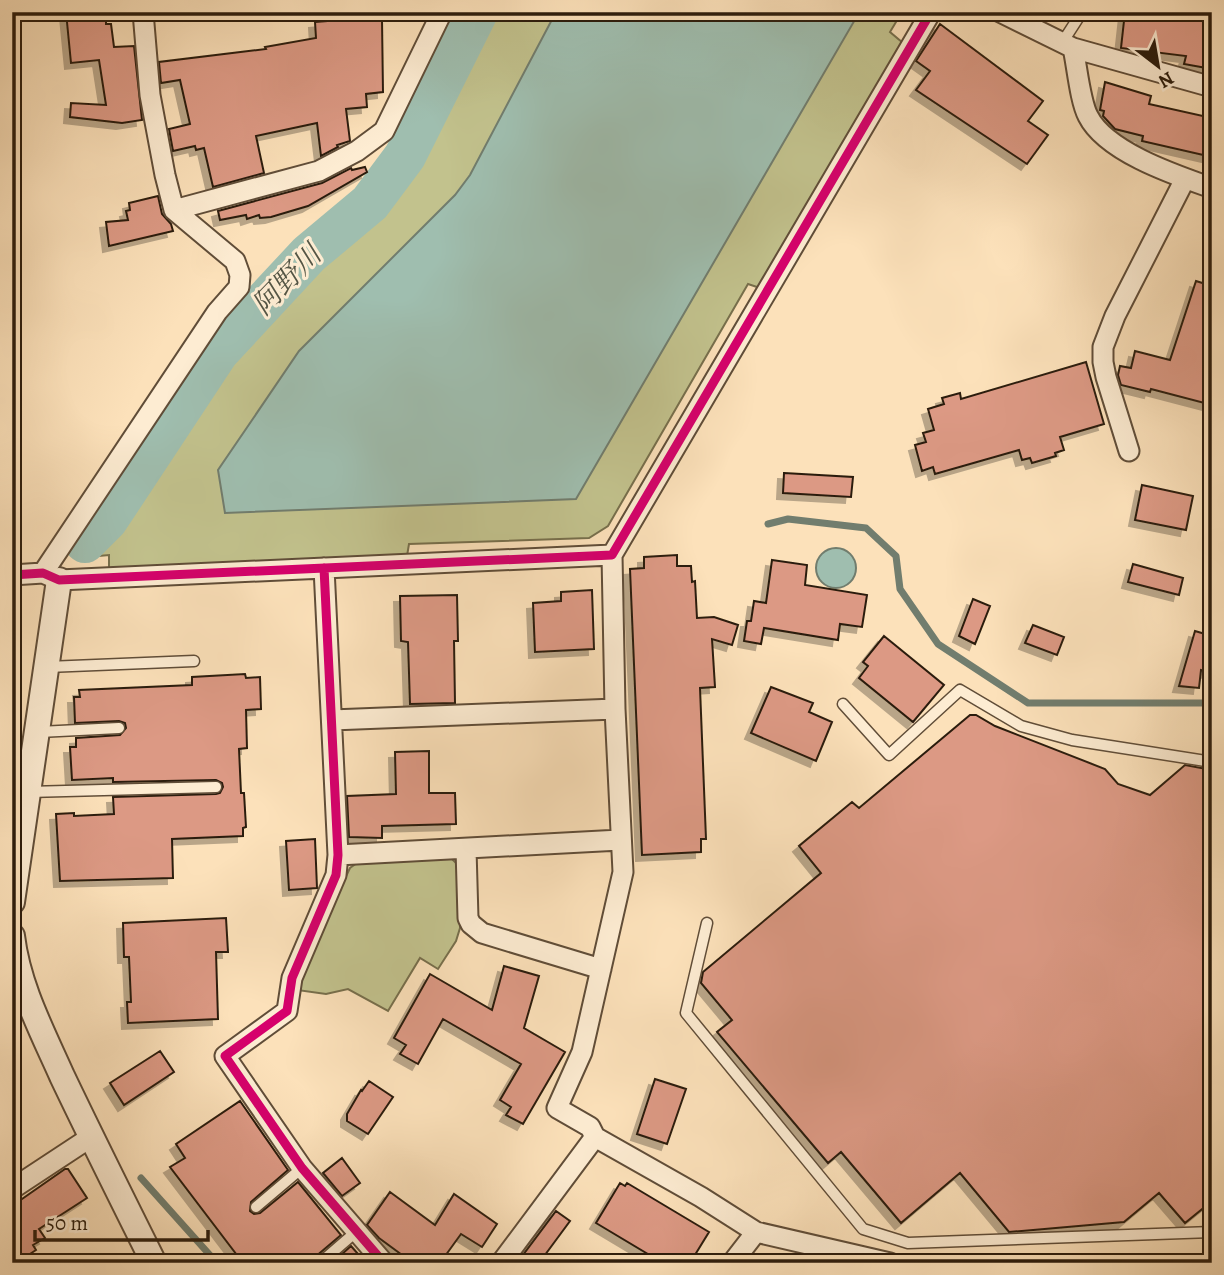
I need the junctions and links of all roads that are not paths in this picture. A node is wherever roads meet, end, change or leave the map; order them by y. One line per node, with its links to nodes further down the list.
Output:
1 (143, 12): 10 (street)
2 (442, 12): 10 (street)
3 (931, 12): 12 (street)
4 (1000, 12): 6 (street)
5 (1082, 12): 6 (lane)
6 (1067, 45): 7 (street); 8 (street)
7 (1212, 88)
8 (1185, 179): 9 (street); 11 (street)
9 (1212, 188)
10 (174, 210): 15 (street)
11 (1129, 451)
12 (612, 555): 13 (street); 19 (street)
13 (324, 568): 15 (street); 20 (street)
14 (12, 575): 15 (street)
15 (51, 577): 17 (street)
16 (194, 661): 17 (lane)
17 (47, 667): 22 (street)
18 (843, 704): 23 (lane)
19 (615, 709): 20 (street); 26 (street)
20 (332, 720): 28 (street)
21 (119, 728): 22 (lane)
22 (37, 732): 25 (street)
23 (1212, 762)
24 (216, 787): 25 (lane)
25 (28, 792): 29 (street)
26 (620, 840): 27 (street); 33 (street)
27 (466, 849): 28 (street); 33 (street)
28 (338, 855): 36 (street)
29 (12, 902): 30 (street)
30 (12, 910)
31 (708, 923): 40 (lane)
32 (12, 936): 34 (street)
33 (601, 969): 35 (street)
34 (90, 1137): 37 (street); 42 (street)
35 (595, 1137): 41 (street); 45 (street)
36 (302, 1168): 38 (lane); 39 (street)
37 (12, 1189)
38 (256, 1207)
39 (357, 1231): 43 (lane); 44 (street)
40 (1212, 1231)
41 (756, 1232): 46 (street); 47 (street)
42 (154, 1263)
43 (320, 1263)
44 (384, 1263)
45 (501, 1263)
46 (732, 1263)
47 (890, 1263)

